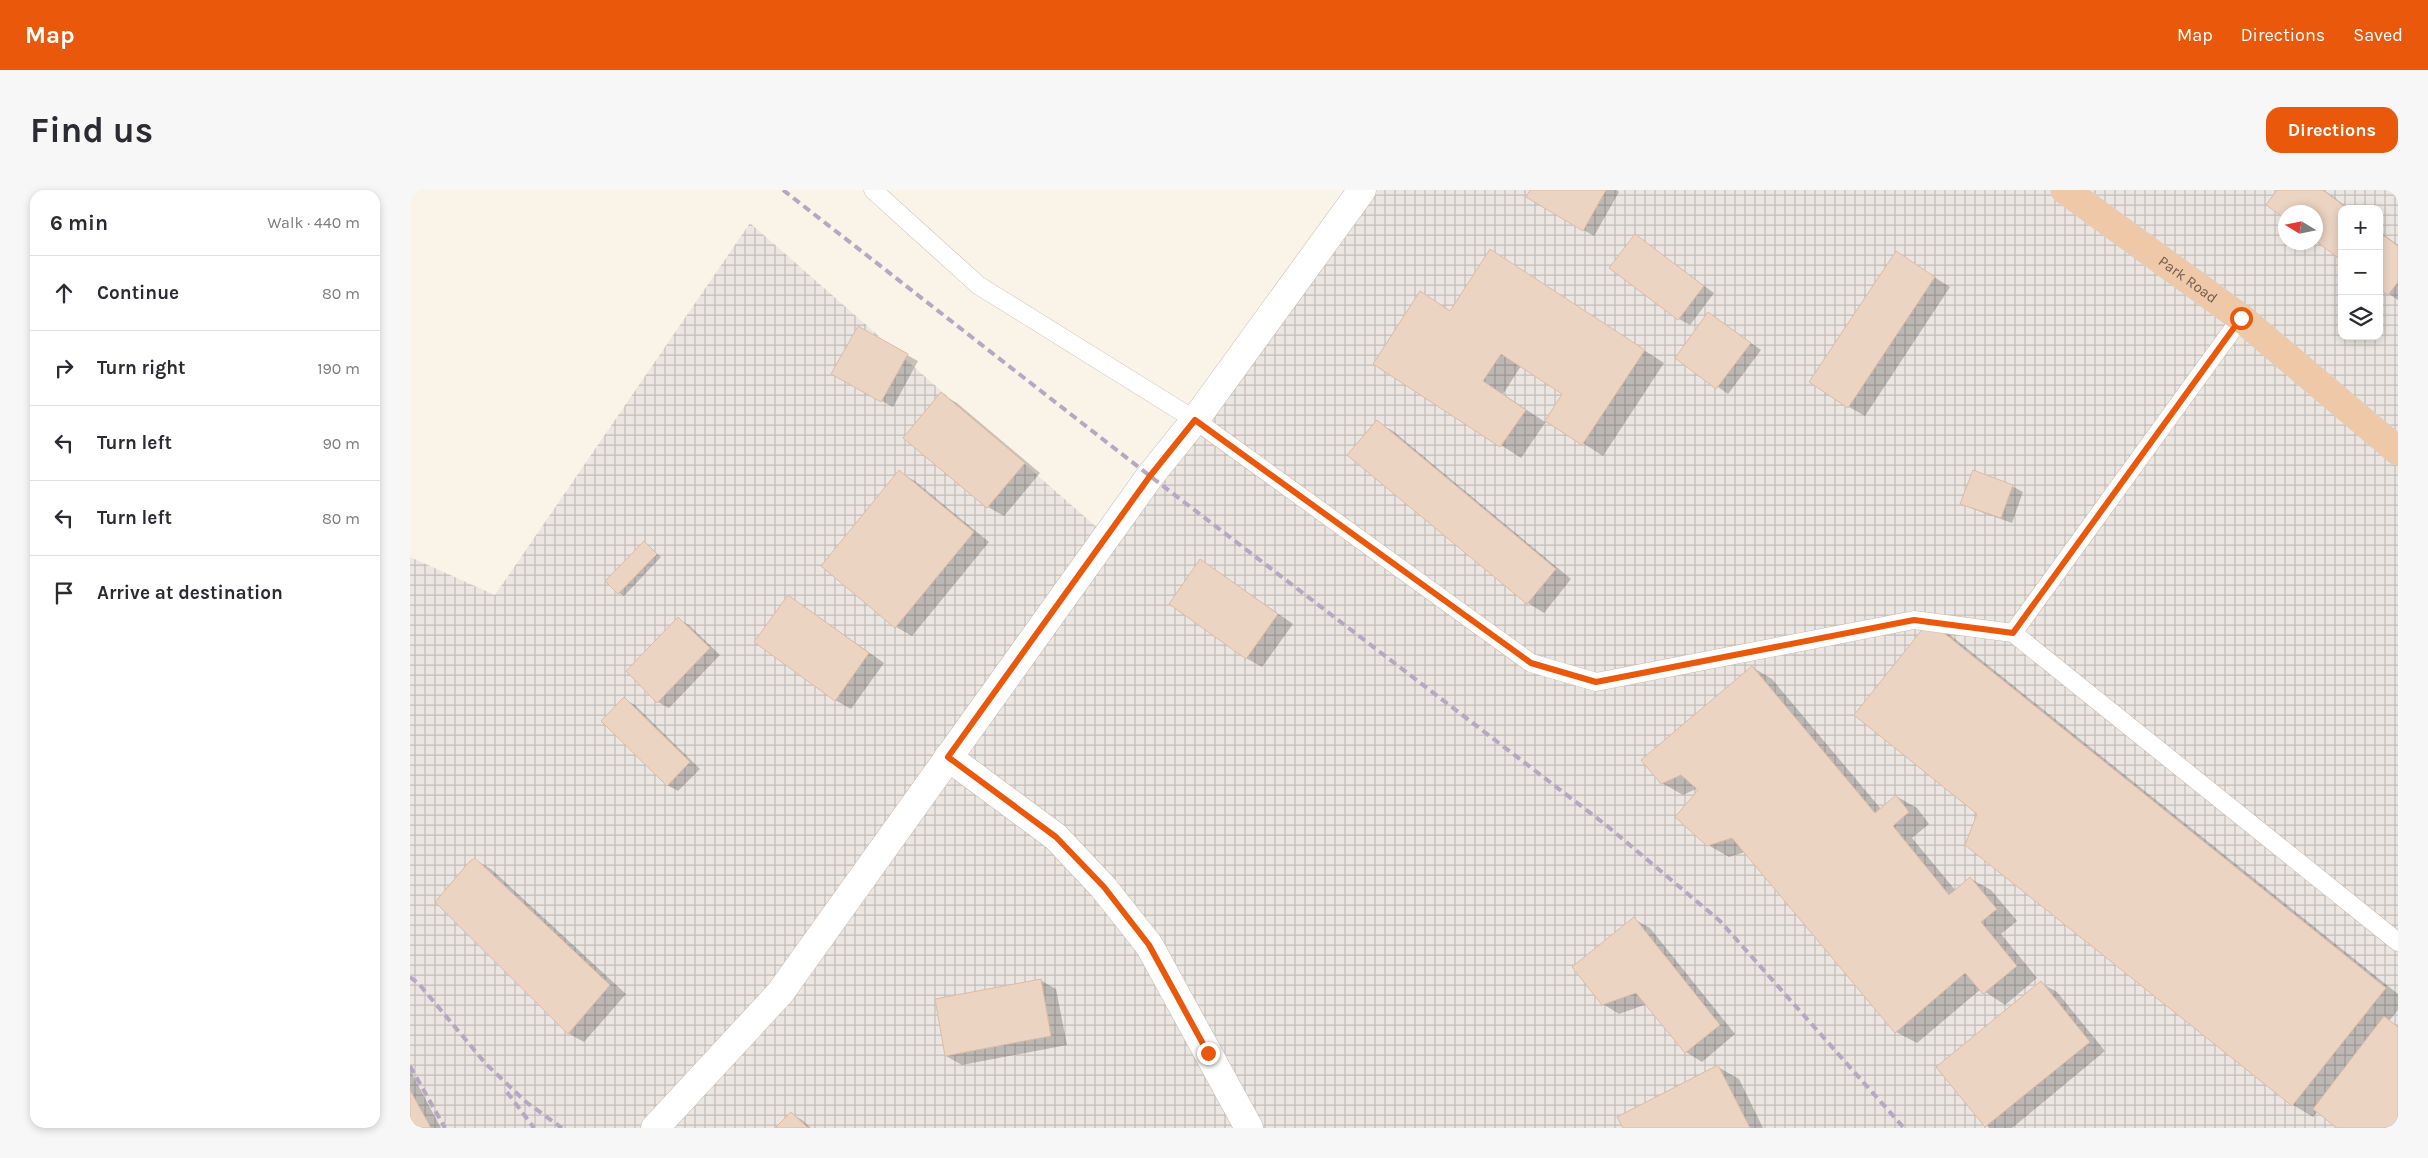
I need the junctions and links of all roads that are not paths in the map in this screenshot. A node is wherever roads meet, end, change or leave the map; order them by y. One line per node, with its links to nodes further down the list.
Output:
1 (874, 190): 5 (lane)
2 (1362, 190): 5 (street)
3 (2065, 190): 4 (highway, Park Road)
4 (2241, 318): 6 (highway, Park Road); 7 (lane)
5 (1195, 420): 7 (lane); 8 (street)
6 (2398, 451)
7 (2013, 633): 9 (lane)
8 (948, 757): 10 (street); 11 (street)
9 (2398, 942)
10 (654, 1128)
11 (1249, 1128)

